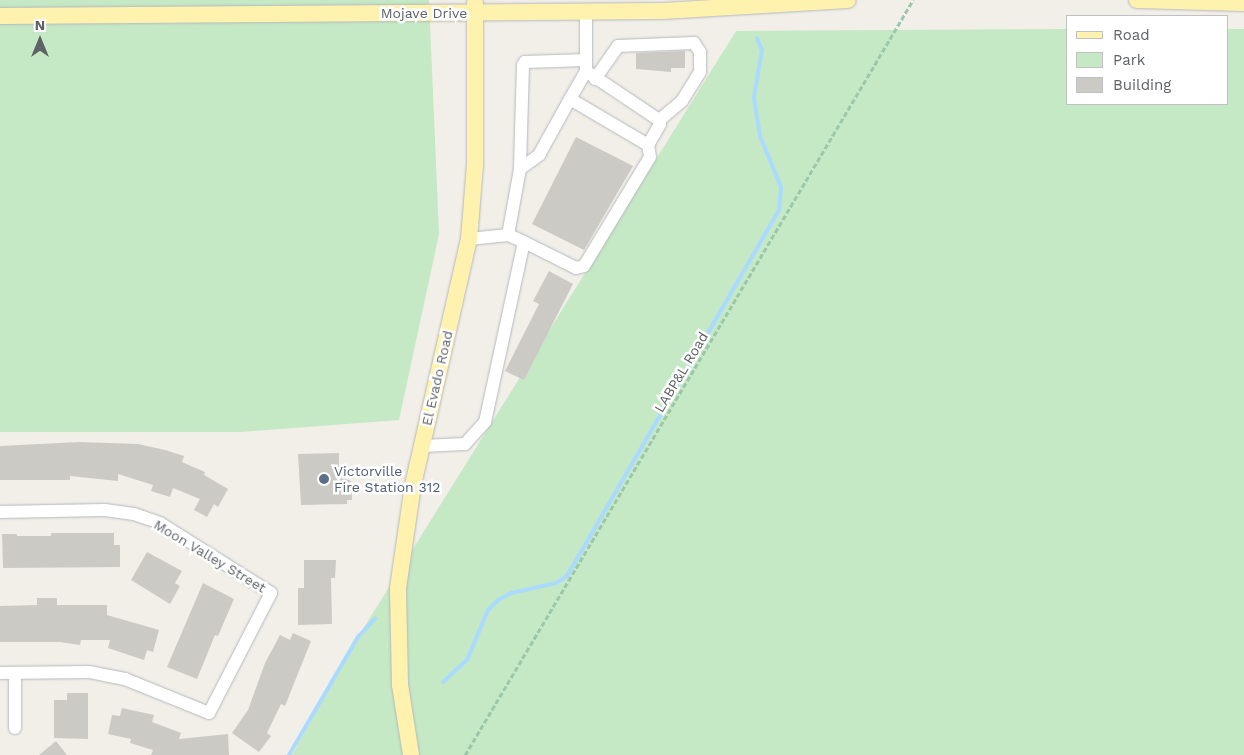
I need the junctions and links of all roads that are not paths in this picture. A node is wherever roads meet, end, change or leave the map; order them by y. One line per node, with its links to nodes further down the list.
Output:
1 (848, 0): 6 (main road, Mojave Drive)
2 (1137, 0): 3 (main road)
3 (1244, 3)
4 (475, 5): 5 (main road, Mojave Drive); 6 (main road, Mojave Drive); 14 (main road, El Evado Road)
5 (210, 7): 7 (main road, Mojave Drive)
6 (586, 12): 8 (street)
7 (0, 16)
8 (589, 70): 9 (street); 10 (street); 10 (street); 12 (street)
9 (570, 99): 11 (street); 12 (street)
10 (659, 120): 11 (street)
11 (648, 145): 15 (street)
12 (520, 168): 13 (street)
13 (508, 235): 14 (street); 15 (street)
14 (469, 239): 16 (main road, El Evado Road)
15 (524, 242): 16 (street)
16 (422, 446): 21 (main road, El Evado Road)
17 (0, 512): 19 (street, Moon Valley Street)
18 (0, 673): 19 (street)
19 (15, 673): 20 (street)
20 (15, 728)
21 (411, 755)

